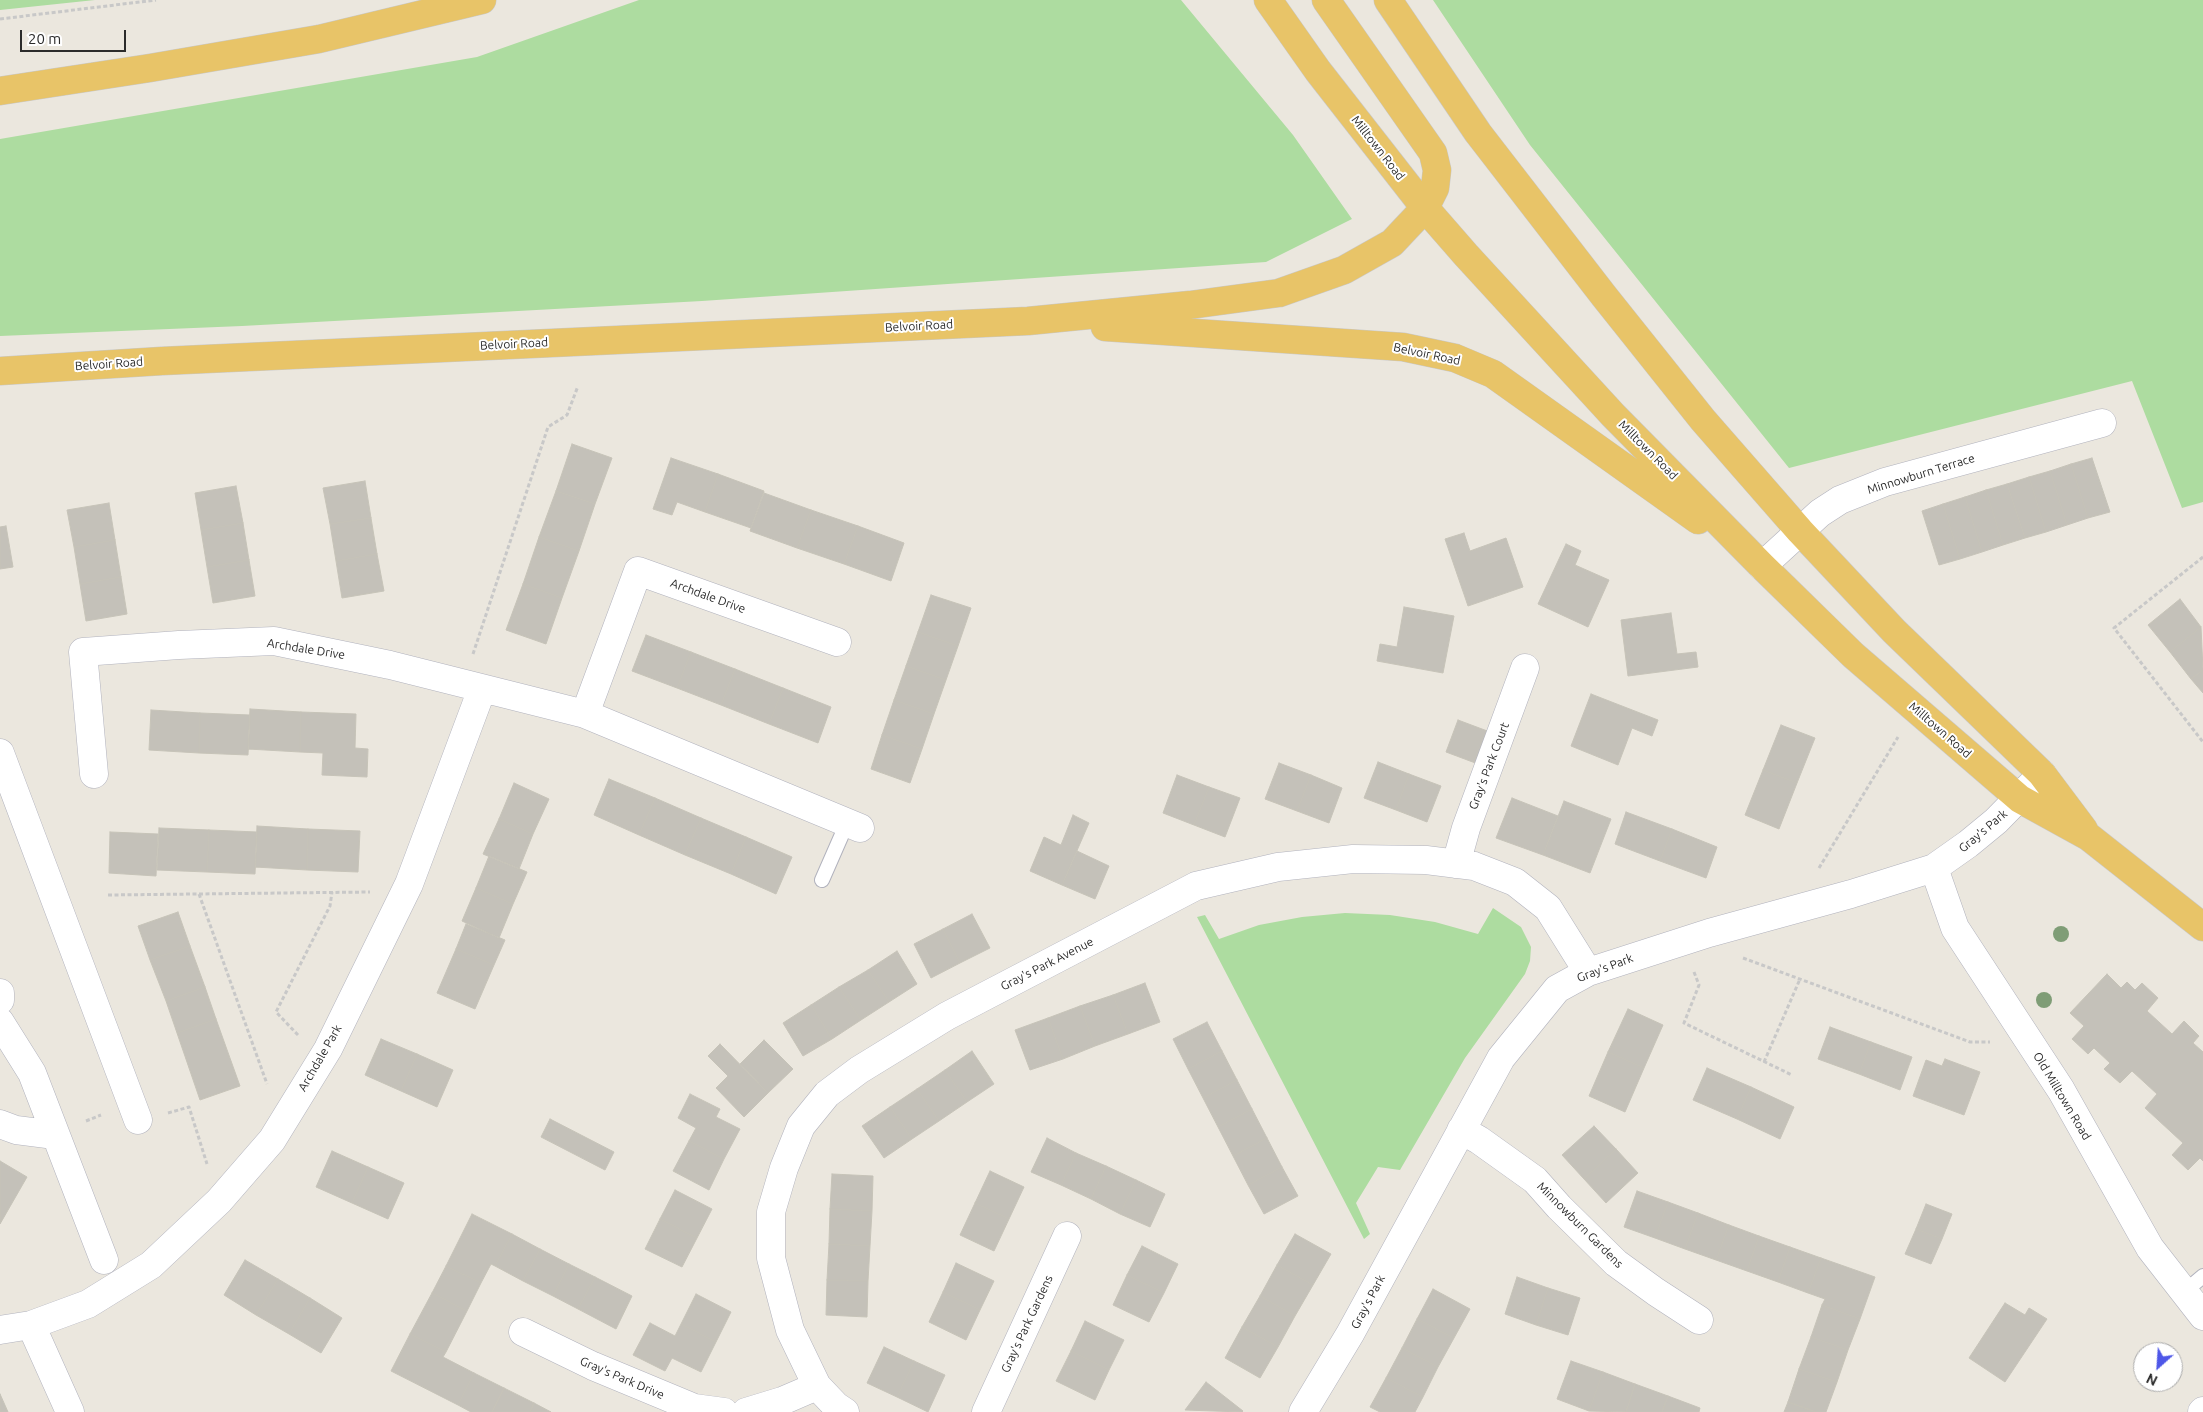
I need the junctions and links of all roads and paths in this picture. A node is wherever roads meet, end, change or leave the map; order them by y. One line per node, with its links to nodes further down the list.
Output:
1 (156, 0): 6 (path)
2 (482, 0): 7 (highway)
3 (1268, 0): 8 (highway, Milltown Road)
4 (1326, 0): 8 (highway, Belvoir Road)
5 (1388, 0): 13 (highway, Milltown Road)
6 (0, 19)
7 (0, 90)
8 (1425, 208): 9 (highway, Belvoir Road); 15 (highway, Milltown Road)
9 (1028, 321): 10 (highway, Belvoir Road); 15 (highway, Belvoir Road)
10 (0, 371)
11 (578, 386): 18 (path)
12 (2102, 423): 13 (street, Minnowburn Terrace)
13 (1800, 531): 15 (street, Minnowburn Terrace); 24 (highway, Milltown Road)
14 (2203, 557): 21 (path)
15 (1762, 566): 25 (highway, Milltown Road)
16 (837, 642): 19 (street, Archdale Drive)
17 (1525, 668): 28 (street, Gray's Park Court)
18 (473, 686): 19 (street, Archdale Drive); 23 (street, Archdale Drive); 31 (street, Archdale Park)
19 (585, 714): 26 (street, Archdale Drive)
20 (1900, 735): 35 (path)
21 (2203, 742)
22 (0, 753): 49 (street)
23 (94, 774)
24 (2042, 774): 25 (street, Gray's Park); 27 (highway, Milltown Road)
25 (2020, 799): 27 (highway, Milltown Road); 29 (street, Gray's Park)
26 (854, 825): 30 (lane)
27 (2089, 837): 36 (highway, Milltown Road)
28 (1456, 864): 39 (street, Gray's Park Avenue); 62 (street, Gray's Park Avenue)
29 (1934, 868): 35 (street, Gray's Park); 45 (street, Old Milltown Road)
30 (822, 880)
31 (405, 891): 32 (path); 53 (street, Archdale Park)
32 (332, 892): 33 (path); 44 (path)
33 (199, 894): 34 (path); 48 (path)
34 (108, 895)
35 (1794, 909): 37 (street, Gray's Park)
36 (2203, 927)
37 (1709, 933): 38 (street, Gray's Park); 40 (path)
38 (1682, 941): 39 (street, Gray's Park); 46 (path)
39 (1588, 972): 51 (street, Gray's Park)
40 (1800, 979): 45 (path); 46 (path)
41 (0, 994): 42 (street)
42 (0, 1000)
43 (0, 1022): 52 (street)
44 (300, 1038)
45 (2028, 1041): 56 (street, Old Milltown Road)
46 (1764, 1062): 47 (path)
47 (1792, 1075)
48 (268, 1086)
49 (135, 1111): 52 (path); 53 (path)
50 (0, 1124): 52 (street)
51 (1461, 1130): 58 (street, Minnowburn Gardens); 68 (street, Gray's Park)
52 (56, 1135): 55 (street)
53 (219, 1201): 59 (street, Archdale Park)
54 (1067, 1236): 67 (street, Gray's Park Gardens)
55 (104, 1260)
56 (2193, 1284): 57 (street, Old Milltown Road)
57 (2203, 1316)
58 (1699, 1320)
59 (31, 1324): 60 (street, Archdale Park); 63 (street)
60 (0, 1330)
61 (523, 1332): 64 (street, Gray's Park Drive)
62 (817, 1386): 65 (street); 66 (street, Gray's Park Avenue)
63 (70, 1412)
64 (724, 1412)
65 (746, 1412)
66 (846, 1412)
67 (986, 1412)
68 (1303, 1412)

